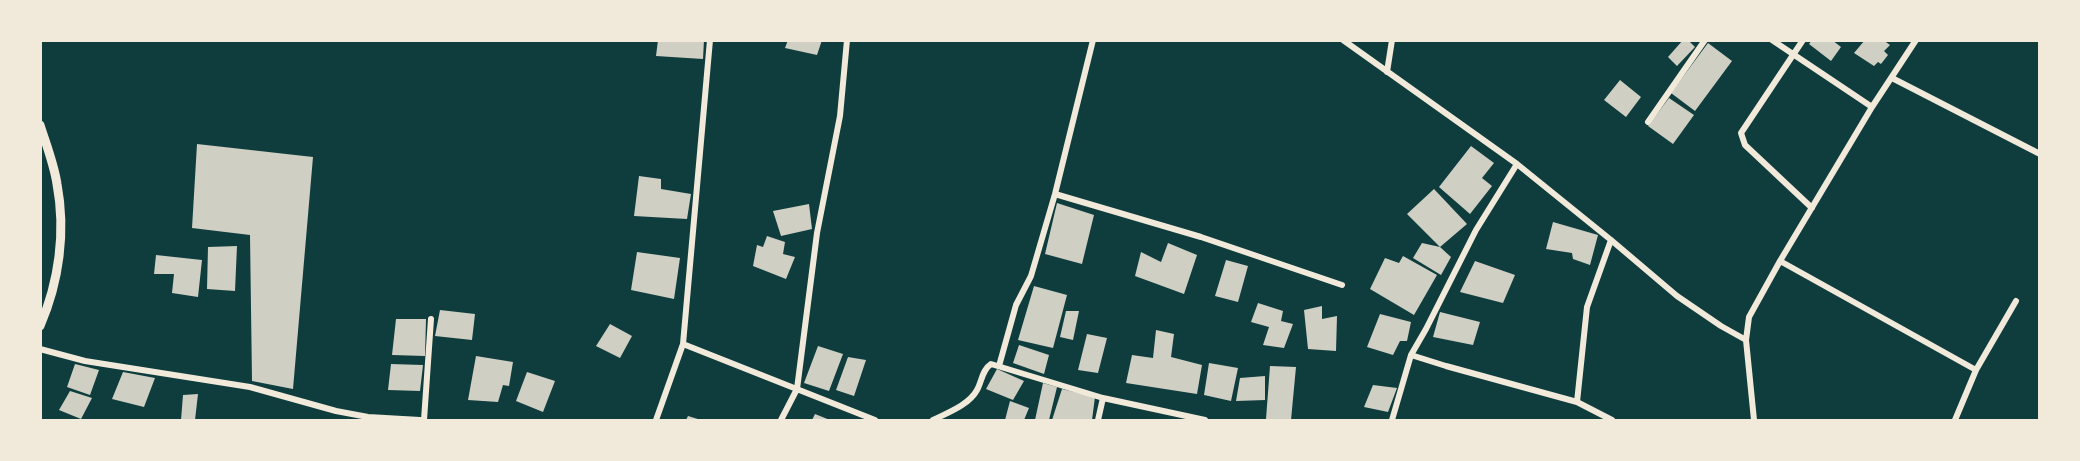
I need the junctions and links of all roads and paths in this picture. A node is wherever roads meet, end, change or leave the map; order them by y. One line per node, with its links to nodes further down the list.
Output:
1 (710, 40): 27 (street)
2 (847, 40): 32 (street)
3 (1093, 40): 18 (street)
4 (1343, 40): 11 (street)
5 (1392, 40): 11 (street)
6 (1705, 40): 14 (street)
7 (1772, 40): 10 (street)
8 (1803, 40): 10 (street)
9 (1916, 40): 12 (street)
10 (1793, 55): 13 (street); 19 (street)
11 (1387, 72): 17 (street)
12 (1892, 78): 13 (street); 16 (street)
13 (1872, 107): 19 (street)
14 (1648, 122)
15 (40, 125): 25 (street)
16 (2040, 154)
17 (1516, 164): 20 (street); 29 (street)
18 (1055, 194): 22 (street); 30 (street)
19 (1812, 208): 21 (street)
20 (1611, 240): 26 (street); 34 (street)
21 (1780, 261): 26 (street); 31 (street)
22 (1342, 285)
23 (2016, 301): 31 (street)
24 (432, 319): 35 (street)
25 (40, 326)
26 (1746, 340): 44 (street)
27 (683, 344): 32 (street); 36 (street)
28 (40, 350): 35 (street)
29 (1411, 355): 34 (street); 42 (street)
30 (999, 366): 33 (street); 39 (street)
31 (1976, 370): 45 (street)
32 (797, 389): 37 (street); 38 (street)
33 (1102, 398): 40 (street); 41 (street)
34 (1577, 402): 43 (street)
35 (422, 420)
36 (656, 420)
37 (781, 420)
38 (875, 420)
39 (933, 420)
40 (1098, 420)
41 (1205, 420)
42 (1392, 420)
43 (1612, 420)
44 (1754, 420)
45 (1955, 420)

